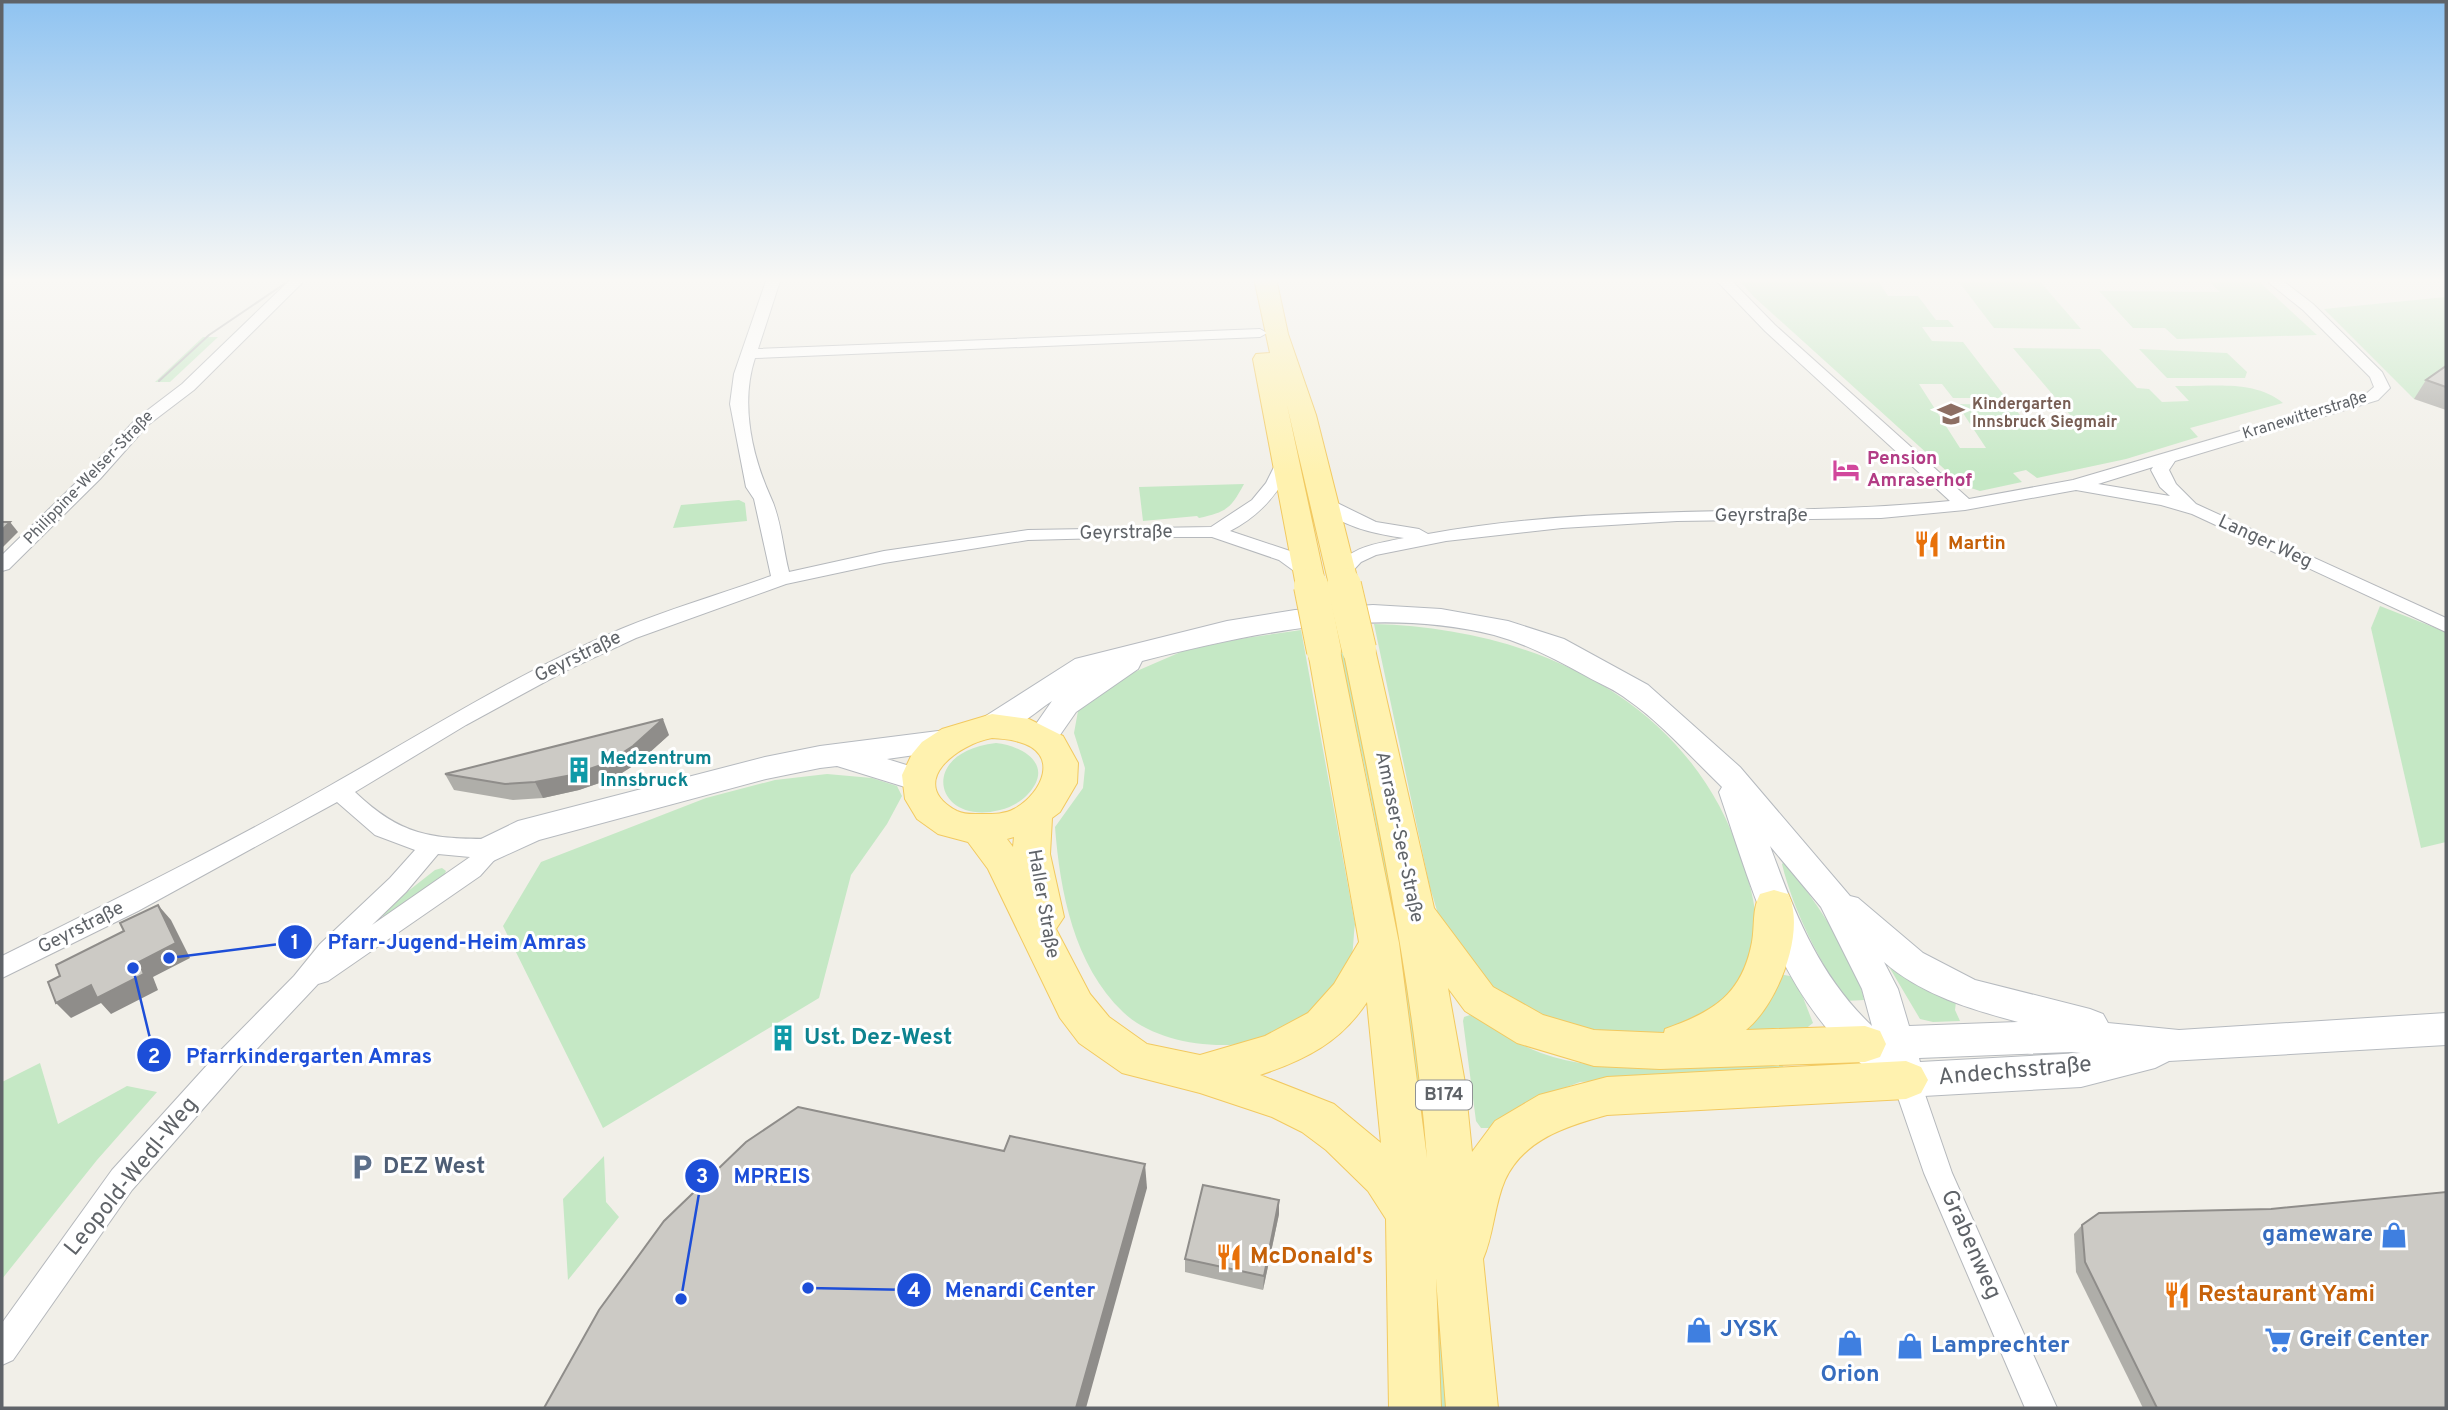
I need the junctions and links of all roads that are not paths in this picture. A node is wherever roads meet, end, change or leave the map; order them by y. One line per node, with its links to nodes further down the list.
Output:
1 (232, 344): 17 (street, Philippine-Welser-Straße)
2 (752, 344): 8 (street)
3 (997, 344): 8 (street)
4 (1262, 344): 10 (main road, Amraser-See-Straße / B174)
5 (1279, 344): 12 (main road, Amraser-See-Straße / B174)
6 (1787, 344): 13 (street)
7 (2345, 344): 9 (street, Kranewitterstraße)
8 (749, 354): 19 (street)
9 (2169, 457): 11 (street, Kranewitterstraße); 14 (street)
10 (1286, 459): 15 (street, Geyrstraße); 20 (main road, Amraser-See-Straße / B174)
11 (2075, 485): 13 (street, Geyrstraße); 14 (street, Langer Weg)
12 (1325, 502): 16 (street, Geyrstraße); 18 (main road, Amraser-See-Straße / B174)
13 (1965, 505): 16 (street, Geyrstraße)
14 (2198, 510): 21 (street, Langer Weg)
15 (1214, 532): 19 (street, Geyrstraße); 20 (street, Geyrstraße)
16 (1446, 536): 18 (street, Geyrstraße)
17 (2, 565)
18 (1343, 578): 36 (main road, Amraser-See-Straße / B174, bridge)
19 (781, 579): 29 (street, Geyrstraße)
20 (1309, 579): 37 (main road, Amraser-See-Straße / B174, bridge)
21 (2446, 626)
22 (1142, 652): 23 (main road); 24 (main road); 27 (main road)
23 (992, 726): 24 (main road); 25 (main road)
24 (1042, 737): 30 (main road)
25 (946, 741): 26 (main road); 28 (main road)
26 (835, 756): 28 (main road); 33 (main road)
27 (1729, 775): 34 (main road); 35 (main road)
28 (918, 780): 31 (main road)
29 (340, 791): 32 (street); 39 (street, Geyrstraße)
30 (1034, 815): 31 (main road); 38 (main road, Haller Straße)
31 (979, 830): 38 (main road, Haller Straße)
32 (433, 844): 33 (street); 40 (street, Leopold-Wedl-Weg)
33 (493, 848): 40 (street, Leopold-Wedl-Weg)
34 (1834, 898): 42 (main road); 44 (main road)
35 (1774, 905): 43 (main road); 44 (main road)
36 (1415, 911): 43 (main road); 47 (main road, Amraser-See-Straße / B174)
37 (1379, 943): 45 (main road); 46 (main road, Amraser-See-Straße / B174)
38 (1056, 967): 45 (main road)
39 (2, 968)
40 (303, 984): 48 (street, Leopold-Wedl-Weg)
41 (2446, 1029): 42 (main road, Andechsstraße)
42 (2179, 1046): 44 (main road, Andechsstraße); 44 (main road, Andechsstraße)
43 (1660, 1051): 44 (main road)
44 (1889, 1055): 47 (main road); 51 (street, Grabenweg)
45 (1200, 1074): 46 (main road)
46 (1409, 1213): 49 (main road, Amraser-See-Straße / B174)
47 (1459, 1280): 50 (main road, Amraser-See-Straße / B174)
48 (2, 1349)
49 (1415, 1408)
50 (1472, 1408)
51 (2041, 1408)

